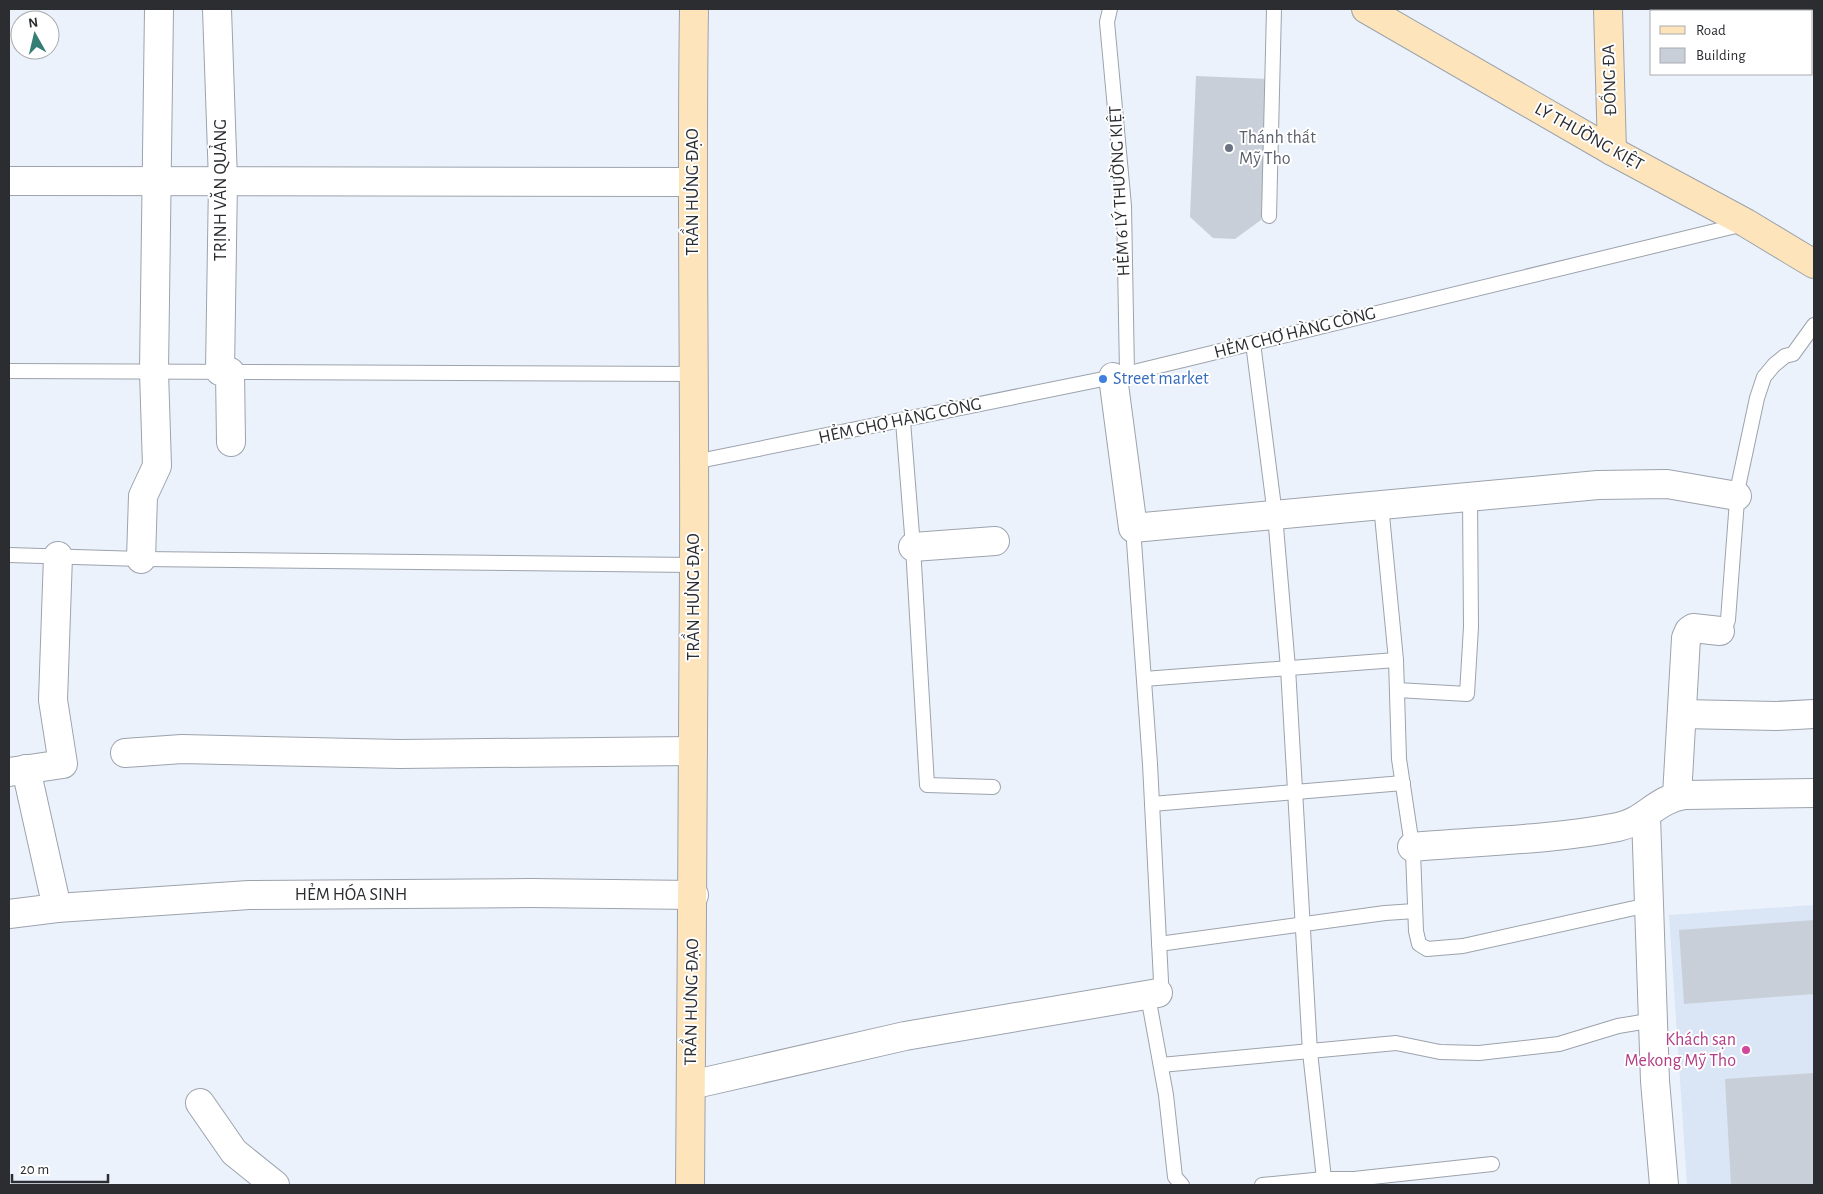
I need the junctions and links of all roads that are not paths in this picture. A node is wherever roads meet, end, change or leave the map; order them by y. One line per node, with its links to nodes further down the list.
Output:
1 (159, 9): 10 (street)
2 (217, 9): 11 (street, TRỊNH VĂN QUẢNG)
3 (694, 9): 12 (street, TRẦN HƯNG ĐẠO)
4 (1110, 9): 22 (lane, HẺM 6 LÝ THƯỜNG KIỆT)
5 (1274, 9): 13 (lane)
6 (1366, 9): 8 (street, LÝ THƯỜNG KIỆT)
7 (1608, 9): 8 (street, ĐỐNG ĐA)
8 (1612, 152): 14 (street, LÝ THƯỜNG KIỆT)
9 (9, 181): 10 (street)
10 (157, 181): 11 (street); 20 (street)
11 (223, 181): 12 (street); 19 (street, TRỊNH VĂN QUẢNG)
12 (692, 182): 21 (street, TRẦN HƯNG ĐẠO)
13 (1269, 216)
14 (1746, 224): 15 (street, LÝ THƯỜNG KIỆT); 17 (lane, HẺM CHỢ HÀNG CÒNG)
15 (1814, 264)
16 (1814, 325): 26 (lane)
17 (1253, 343): 22 (lane, HẺM CHỢ HÀNG CÒNG); 29 (lane)
18 (9, 371): 20 (lane)
19 (225, 371): 20 (lane); 21 (lane); 24 (street, TRỊNH VĂN QUẢNG)
20 (154, 372): 35 (street)
21 (694, 374): 25 (street, TRẦN HƯNG ĐẠO)
22 (1120, 375): 23 (lane, HẺM CHỢ HÀNG CÒNG); 30 (street)
23 (903, 421): 25 (lane, HẺM CHỢ HÀNG CÒNG); 32 (lane)
24 (231, 442)
25 (694, 462): 36 (street, TRẦN HƯNG ĐẠO)
26 (1737, 496): 27 (street); 37 (lane)
27 (1470, 497): 28 (street); 41 (lane)
28 (1381, 505): 29 (street); 38 (lane)
29 (1275, 515): 30 (street); 39 (lane)
30 (1133, 528): 40 (lane)
31 (995, 541): 32 (street)
32 (913, 547): 48 (lane)
33 (9, 555): 34 (lane)
34 (58, 556): 35 (lane); 46 (street)
35 (141, 559): 36 (lane)
36 (694, 565): 44 (street, TRẦN HƯNG ĐẠO)
37 (1720, 630): 42 (street)
38 (1396, 660): 39 (lane); 41 (lane)
39 (1288, 668): 40 (lane); 49 (lane)
40 (1144, 679): 52 (lane)
41 (1397, 690): 47 (lane)
42 (1682, 714): 43 (street); 51 (street)
43 (1814, 714)
44 (693, 751): 45 (street); 55 (street, TRẦN HƯNG ĐẠO)
45 (125, 753)
46 (17, 770): 57 (street)
47 (1403, 783): 49 (lane); 54 (lane)
48 (993, 787)
49 (1294, 793): 52 (lane); 60 (lane)
50 (1814, 793): 51 (street)
51 (1677, 796): 53 (street)
52 (1152, 804): 61 (lane)
53 (1646, 816): 54 (street); 56 (street)
54 (1412, 847): 58 (lane)
55 (694, 895): 57 (street, HẺM HÓA SINH); 66 (street, TRẦN HƯNG ĐẠO)
56 (1648, 905): 58 (lane); 63 (street)
57 (57, 908): 59 (street, HẺM HÓA SINH)
58 (1415, 911): 60 (lane)
59 (9, 914)
60 (1301, 926): 61 (lane); 64 (lane)
61 (1159, 944): 62 (lane)
62 (1153, 995): 65 (lane); 66 (street)
63 (1654, 1020): 64 (lane); 74 (street)
64 (1310, 1052): 65 (lane); 69 (lane)
65 (1161, 1064): 72 (lane)
66 (691, 1085): 71 (street, TRẦN HƯNG ĐẠO)
67 (200, 1103): 70 (street)
68 (1492, 1164): 69 (lane)
69 (1324, 1179): 73 (lane)
70 (275, 1185)
71 (690, 1185)
72 (1182, 1185)
73 (1262, 1185)
74 (1664, 1185)

